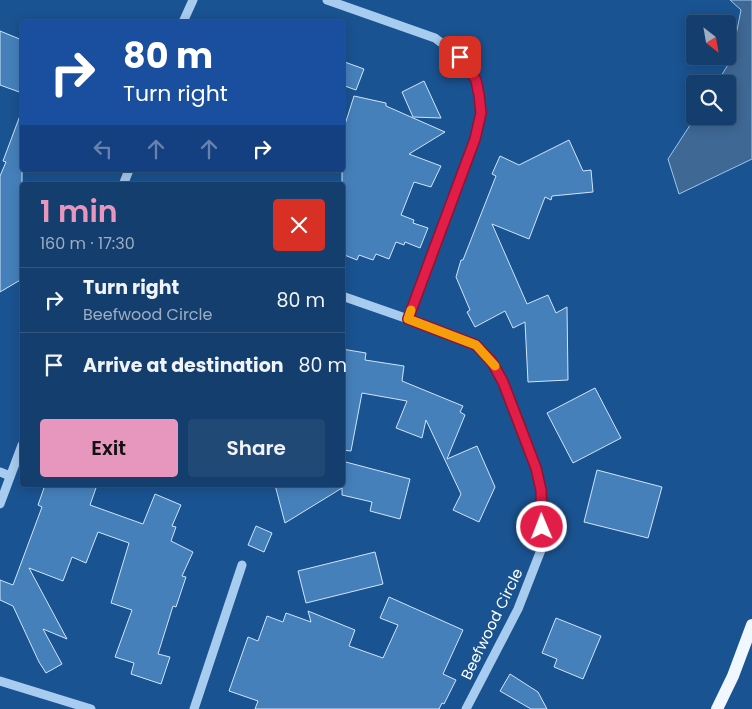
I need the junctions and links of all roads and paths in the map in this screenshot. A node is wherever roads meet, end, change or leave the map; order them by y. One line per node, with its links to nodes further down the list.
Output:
1 (193, 0): 3 (street)
2 (327, 0): 5 (street)
3 (185, 20)
4 (345, 297): 5 (street, Beefwood Circle)
5 (408, 319): 15 (street, Beefwood Circle)
6 (20, 450): 8 (street)
7 (0, 472): 8 (street)
8 (10, 476): 9 (street)
9 (0, 504)
10 (242, 565): 14 (street)
11 (752, 625): 16 (main road)
12 (0, 682): 13 (street)
13 (92, 709)
14 (194, 709)
15 (466, 709)
16 (717, 709)

